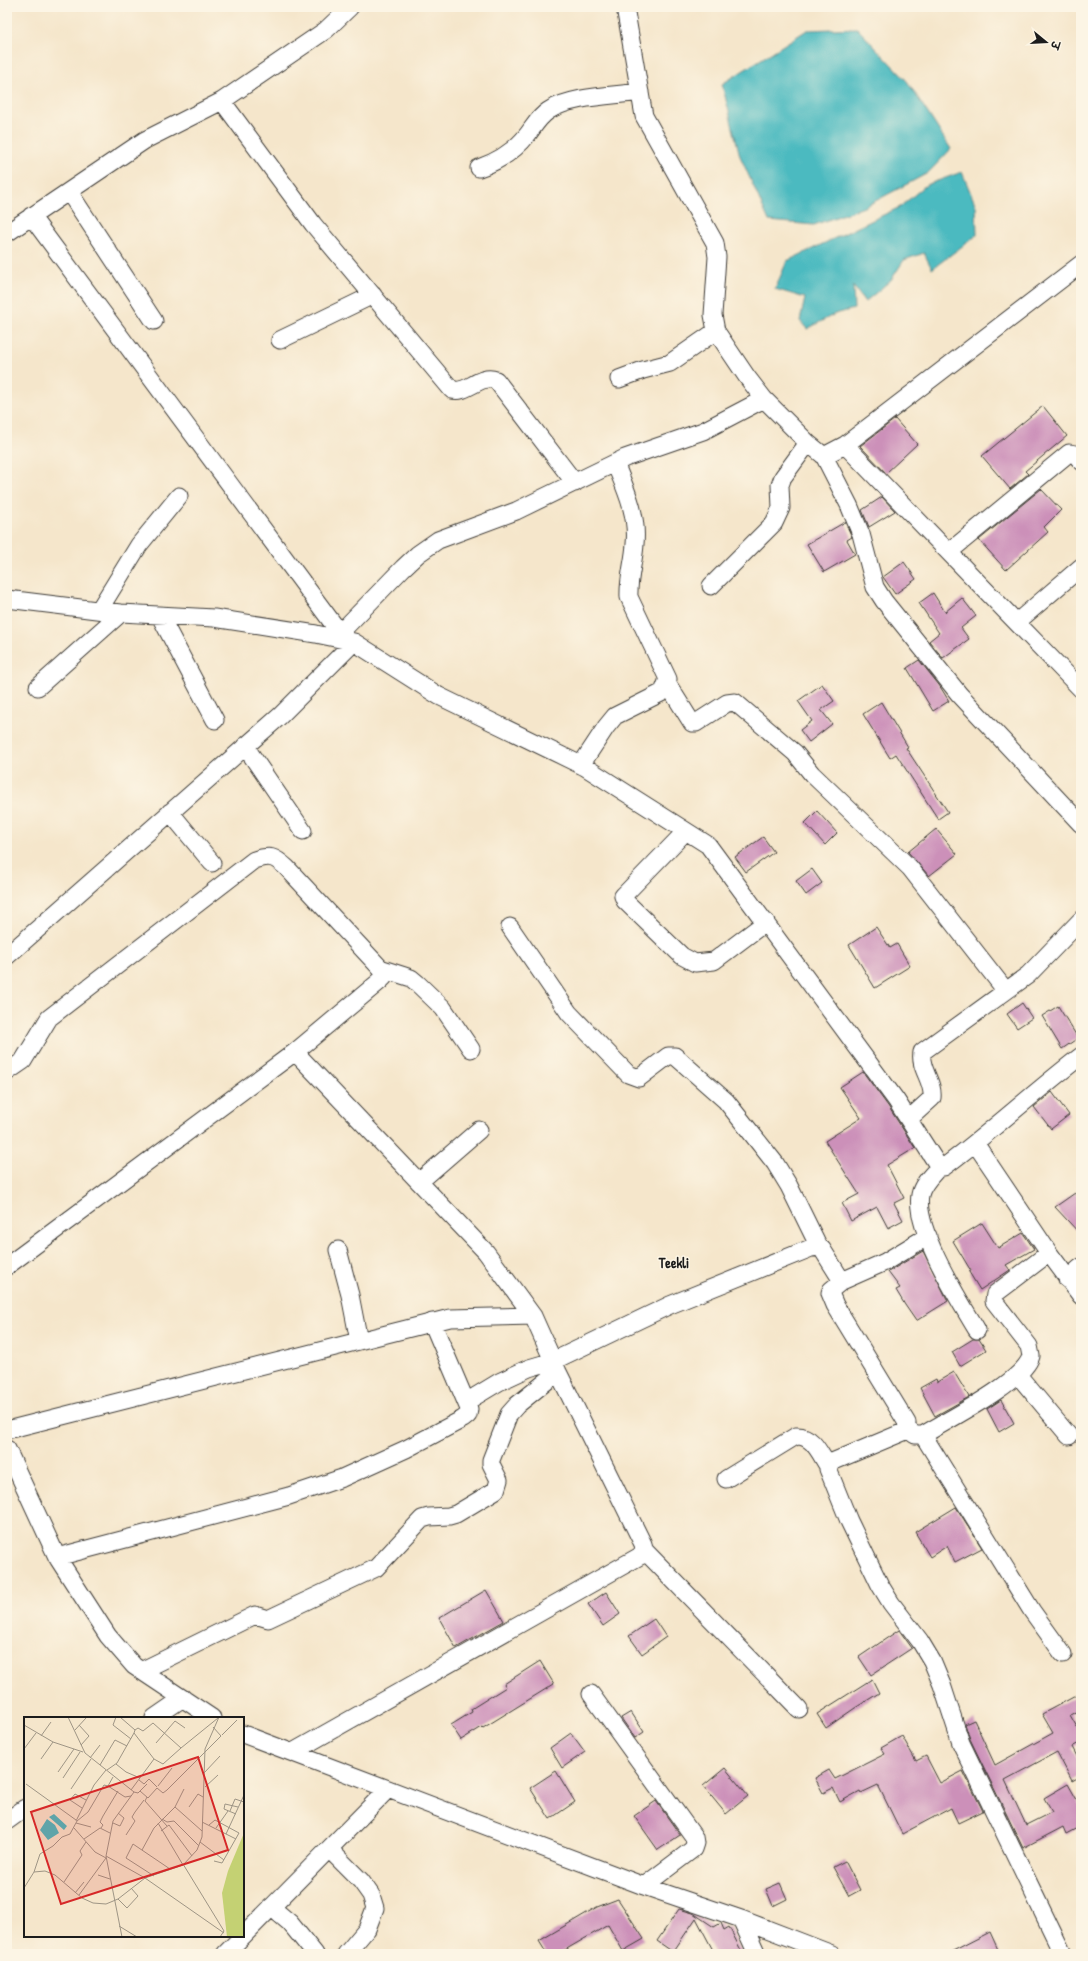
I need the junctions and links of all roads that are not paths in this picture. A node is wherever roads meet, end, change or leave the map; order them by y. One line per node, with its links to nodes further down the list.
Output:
1 (350, 7): 4 (street)
2 (625, 7): 3 (street)
3 (640, 92): 5 (street); 12 (street)
4 (222, 101): 6 (street); 10 (street)
5 (478, 168)
6 (69, 192): 7 (street); 11 (street)
7 (31, 216): 8 (street); 31 (street)
8 (7, 233)
9 (1081, 264): 17 (street)
10 (372, 295): 13 (street); 21 (street)
11 (154, 321)
12 (716, 332): 14 (street); 15 (street)
13 (280, 340)
14 (619, 379)
15 (764, 399): 16 (street); 20 (street)
16 (808, 443): 18 (street); 25 (street)
17 (845, 445): 18 (street); 23 (street)
18 (824, 456): 40 (street)
19 (1081, 461): 23 (street)
20 (615, 463): 21 (street); 33 (street)
21 (575, 483): 31 (street)
22 (179, 496): 27 (street)
23 (949, 552): 30 (street)
24 (1081, 567): 30 (street)
25 (711, 586)
26 (7, 599): 27 (street)
27 (99, 610): 28 (street)
28 (121, 613): 29 (street); 35 (street)
29 (160, 616): 31 (street); 36 (street)
30 (1017, 622): 34 (street)
31 (338, 635): 32 (street)
32 (354, 642): 37 (street); 38 (street)
33 (667, 683): 38 (street); 49 (street)
34 (1080, 686)
35 (38, 687)
36 (215, 720)
37 (245, 746): 39 (street); 41 (street)
38 (581, 765): 42 (street)
39 (170, 812): 43 (street); 47 (street)
40 (1081, 824)
41 (303, 831)
42 (686, 831): 45 (street); 45 (street)
43 (212, 863)
44 (1081, 920): 49 (street)
45 (766, 922): 54 (street)
46 (510, 927): 60 (street)
47 (7, 956)
48 (383, 968): 50 (street); 51 (street); 53 (street)
49 (1006, 991): 54 (street)
50 (471, 1050)
51 (295, 1052): 58 (street); 63 (street)
52 (1081, 1056): 56 (street)
53 (7, 1072)
54 (909, 1119): 57 (street)
55 (479, 1130): 58 (street)
56 (975, 1144): 57 (street); 62 (street)
57 (939, 1167): 59 (street)
58 (419, 1182): 68 (street)
59 (928, 1236): 66 (street); 70 (street)
60 (820, 1247): 66 (street); 72 (street)
61 (338, 1250): 71 (street)
62 (1049, 1253): 65 (street); 73 (street)
63 (7, 1266)
64 (1081, 1267): 65 (street)
65 (1066, 1279): 67 (street)
66 (842, 1281): 76 (street)
67 (1081, 1296)
68 (534, 1316): 69 (street); 72 (street)
69 (432, 1322): 71 (street); 74 (street)
70 (977, 1330)
71 (359, 1341): 75 (street)
72 (555, 1366): 74 (street); 82 (street); 85 (street)
73 (1018, 1376): 77 (street); 78 (street)
74 (466, 1402): 83 (street)
75 (7, 1430)
76 (907, 1430): 77 (street); 80 (street)
77 (923, 1435): 84 (street)
78 (1069, 1436)
79 (7, 1448): 83 (street)
80 (828, 1466): 81 (street); 107 (street)
81 (726, 1479)
82 (644, 1550): 88 (street); 92 (street)
83 (57, 1557): 85 (street)
84 (1063, 1654)
85 (141, 1671): 87 (street)
86 (591, 1694): 97 (street)
87 (183, 1698): 89 (street); 90 (street)
88 (799, 1709)
89 (155, 1717)
90 (211, 1717)
91 (244, 1734): 92 (street)
92 (293, 1752): 93 (street)
93 (388, 1789): 96 (street); 97 (street)
94 (24, 1809): 95 (street)
95 (7, 1821)
96 (329, 1849): 98 (street); 104 (street)
97 (644, 1886): 99 (street)
98 (271, 1908): 100 (street); 103 (street)
99 (741, 1920): 105 (street); 106 (street)
100 (244, 1935)
101 (242, 1937): 102 (street)
102 (225, 1954)
103 (315, 1954)
104 (346, 1954)
105 (757, 1954)
106 (832, 1954)
107 (1063, 1954)

